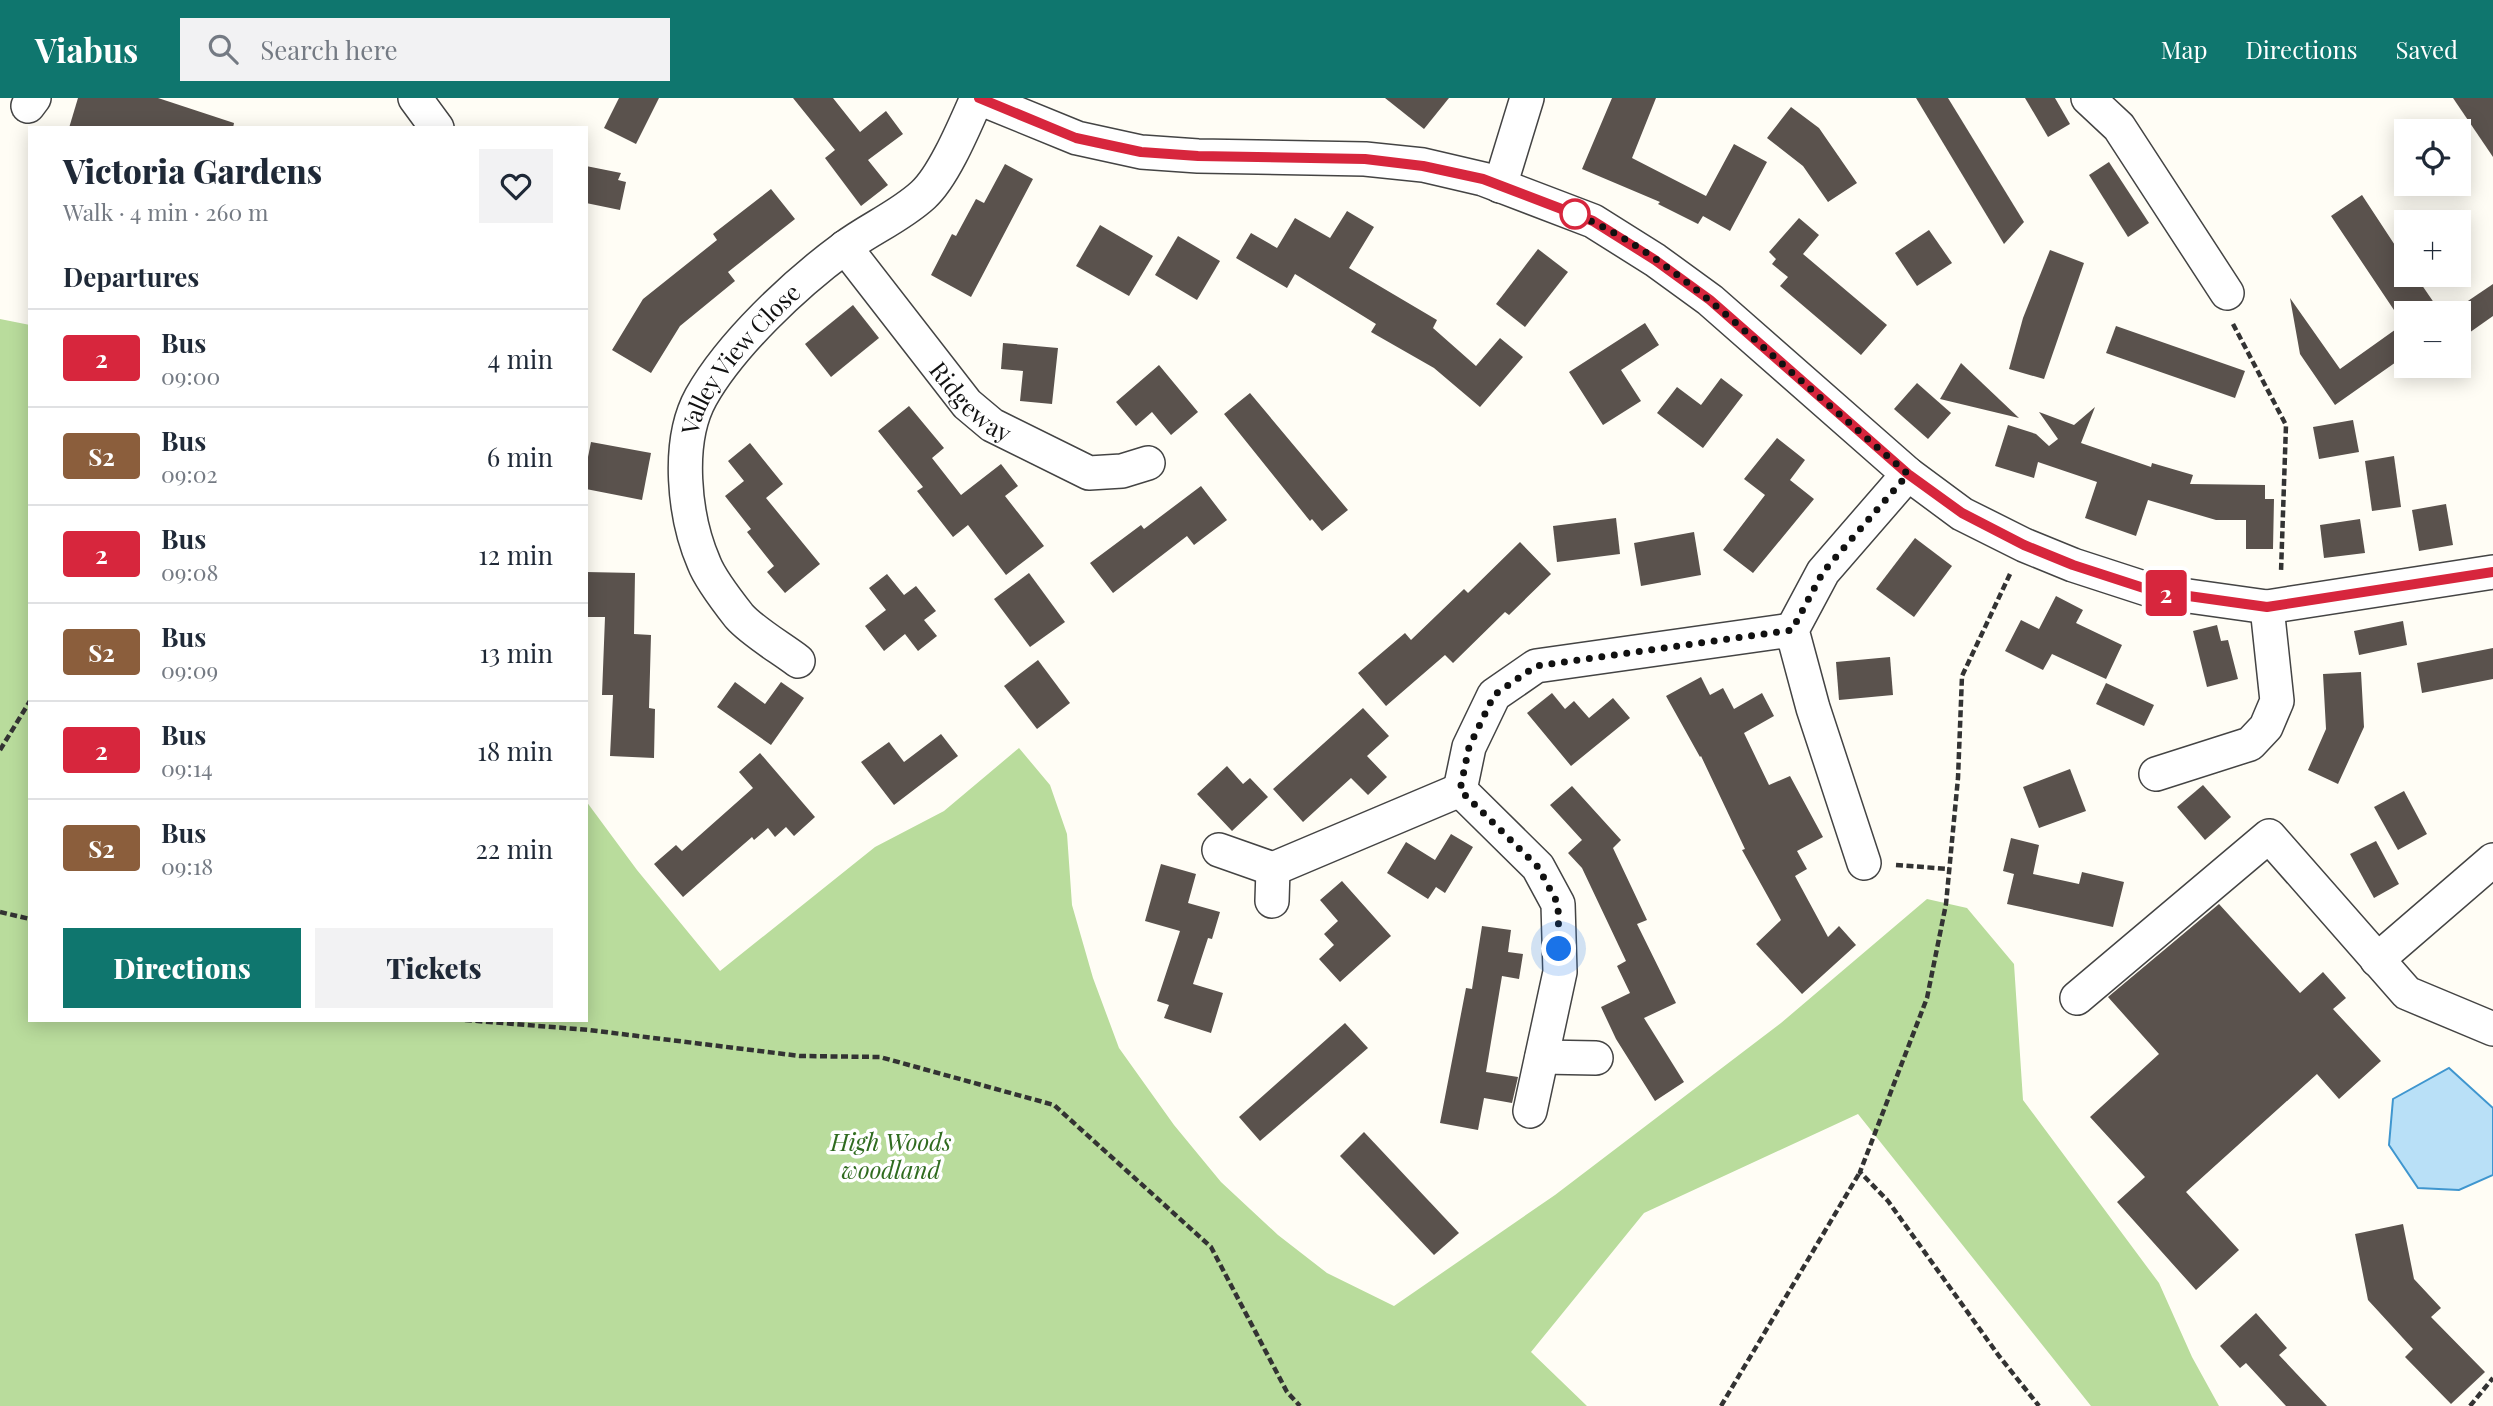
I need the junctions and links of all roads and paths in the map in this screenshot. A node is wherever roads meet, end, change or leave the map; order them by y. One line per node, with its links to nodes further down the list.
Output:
1 (415, 98): 5 (street)
2 (978, 98): 6 (street); 7 (street, Valley View Close)
3 (1527, 98): 6 (street)
4 (2088, 98): 8 (street)
5 (436, 126)
6 (1500, 186): 10 (street)
7 (845, 247): 9 (street, Ridgeway); 15 (street, Valley View Close)
8 (2227, 293): 13 (path)
9 (1148, 463)
10 (1908, 474): 11 (street); 14 (street)
11 (2024, 545): 13 (street); 23 (path)
12 (2493, 572): 13 (street)
13 (2274, 606): 18 (street)
14 (1792, 630): 19 (street); 22 (street)
15 (798, 661)
16 (28, 704): 17 (path)
17 (0, 750)
18 (2156, 774)
19 (1460, 790): 20 (street); 30 (street)
20 (1219, 850)
21 (2493, 860): 26 (street)
22 (1864, 863): 23 (path)
23 (1949, 869): 33 (path)
24 (0, 912): 25 (path)
25 (28, 919)
26 (2377, 960): 27 (street); 29 (street)
27 (2077, 998)
28 (490, 1022): 35 (path)
29 (2493, 1028)
30 (1542, 1057): 31 (street); 32 (street)
31 (1597, 1058)
32 (1530, 1111)
33 (1860, 1172): 36 (path); 37 (path)
34 (2493, 1378): 38 (path)
35 (1300, 1406)
36 (1721, 1406)
37 (2039, 1406)
38 (2470, 1406)

